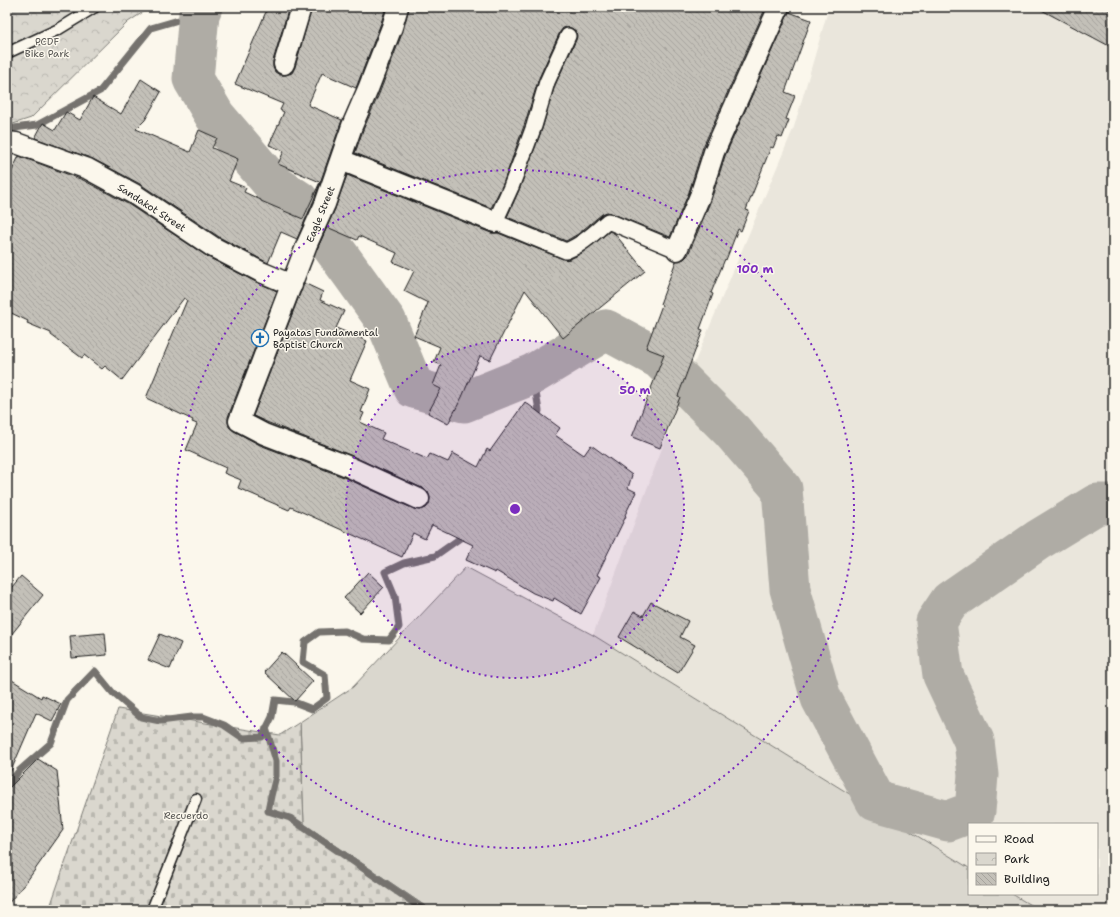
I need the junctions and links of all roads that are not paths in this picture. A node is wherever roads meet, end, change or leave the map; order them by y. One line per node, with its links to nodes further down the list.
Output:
1 (95, 7): 6 (lane)
2 (301, 7): 7 (street)
3 (398, 7): 9 (street, Eagle Street)
4 (779, 7): 11 (street)
5 (568, 36): 10 (street)
6 (7, 54)
7 (284, 64)
8 (7, 142): 12 (street, Sandakot Street)
9 (341, 160): 10 (street); 12 (street, Eagle Street)
10 (495, 222): 11 (street)
11 (676, 250)
12 (292, 285): 13 (street, Eagle Street)
13 (419, 499)
14 (196, 799): 15 (lane)
15 (152, 910)

